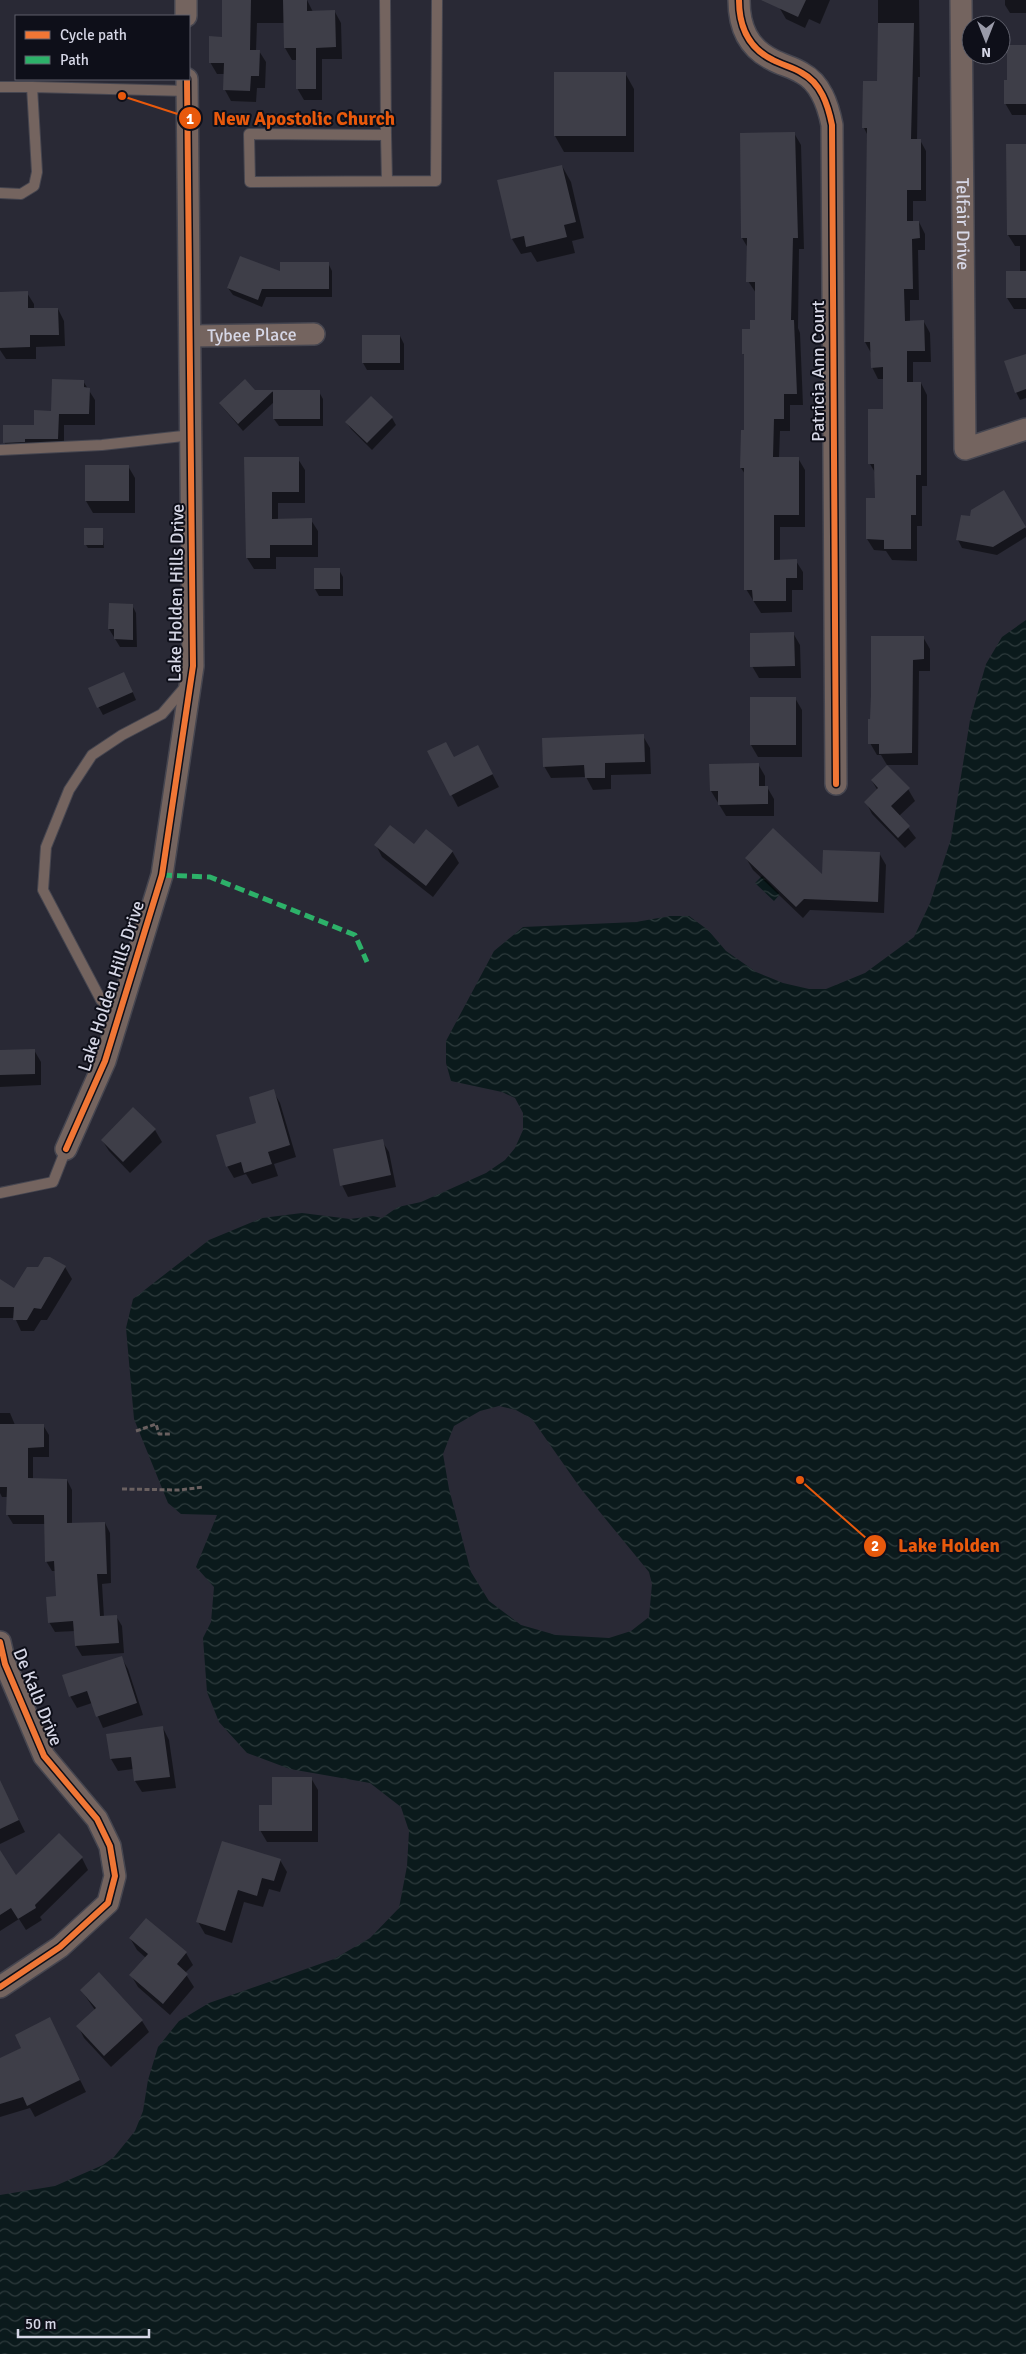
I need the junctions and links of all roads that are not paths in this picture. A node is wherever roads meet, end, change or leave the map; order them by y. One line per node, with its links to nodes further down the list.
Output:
1 (186, 0): 6 (street)
2 (385, 0): 10 (lane)
3 (437, 0): 11 (lane)
4 (739, 0): 19 (street, Patricia Ann Court)
5 (961, 0): 15 (street, Telfair Drive)
6 (186, 15)
7 (188, 85): 9 (lane); 14 (street, Lake Holden Hills Drive)
8 (0, 87): 9 (lane)
9 (32, 87): 12 (lane)
10 (386, 135): 11 (lane); 11 (lane)
11 (388, 181)
12 (0, 193)
13 (314, 334): 14 (street, Tybee Place)
14 (192, 336): 16 (street, Lake Holden Hills Drive)
15 (1026, 429)
16 (192, 435): 17 (lane); 18 (street, Lake Holden Hills Drive)
17 (0, 450)
18 (191, 679): 20 (street, Lake Holden Hills Drive); 20 (lane, Lake Holden Hills Drive)
19 (836, 784)
20 (118, 1015): 21 (street, Lake Holden Hills Drive)
21 (66, 1148): 22 (lane)
22 (0, 1193)
23 (0, 1642): 24 (street, De Kalb Drive)
24 (0, 1987)

